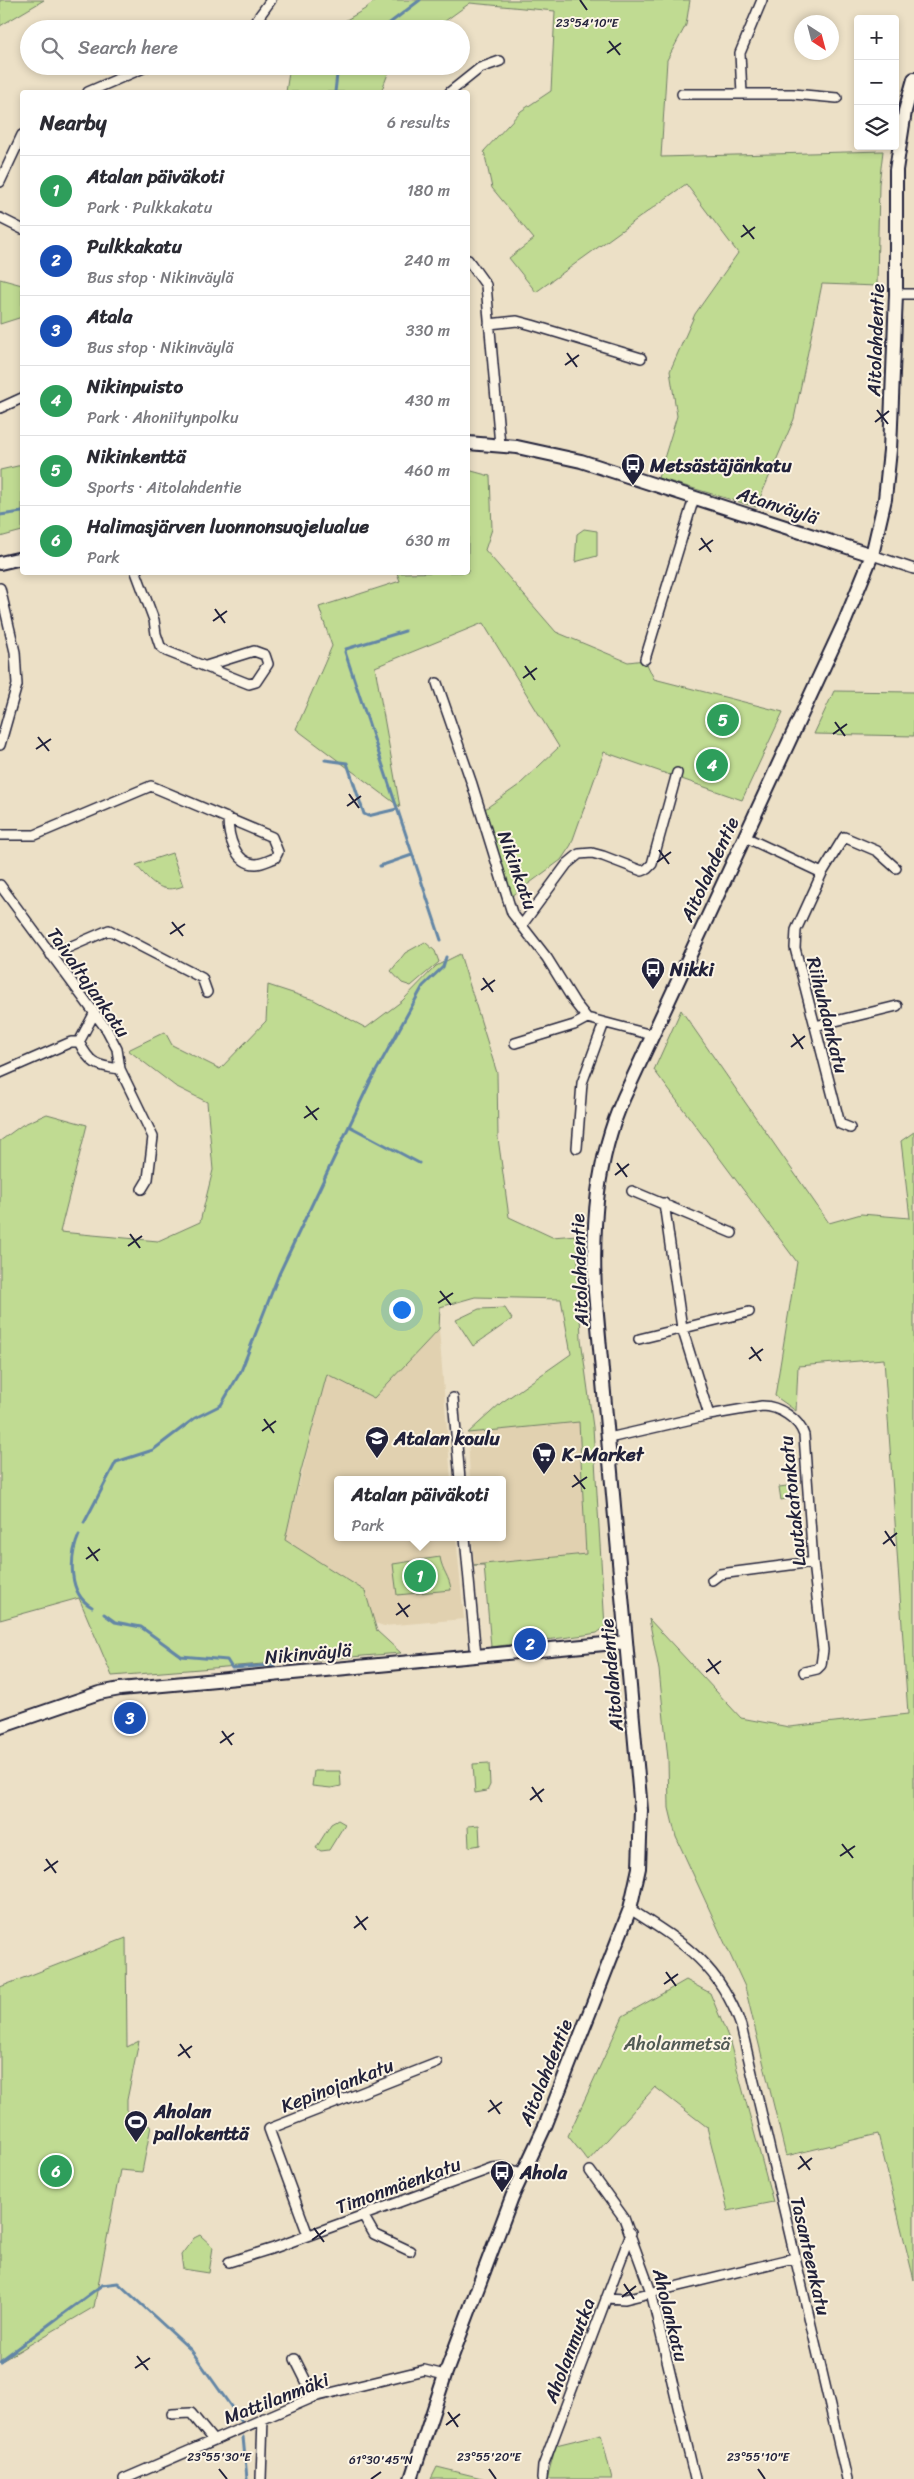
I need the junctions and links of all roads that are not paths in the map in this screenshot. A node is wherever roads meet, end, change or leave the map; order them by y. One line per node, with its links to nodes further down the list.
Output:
1 (271, 0): 3 (street)
2 (762, 0): 10 (street)
3 (257, 20)
4 (500, 61): 8 (street)
5 (127, 75): 7 (street)
6 (914, 79): 17 (main road, Aitolahdentie)
7 (93, 90)
8 (452, 90)
9 (682, 94): 10 (street)
10 (742, 94): 11 (street)
11 (838, 98)
12 (19, 149): 13 (street)
13 (0, 182)
14 (0, 218): 15 (street)
15 (20, 228)
16 (470, 263): 19 (street)
17 (896, 294): 18 (street); 26 (main road, Aitolahdentie)
18 (914, 294)
19 (489, 324): 20 (street); 24 (street)
20 (641, 358)
21 (20, 399): 22 (street)
22 (0, 408)
23 (470, 443): 24 (main road, Atanväylä)
24 (500, 445): 25 (main road, Atanväylä)
25 (694, 498): 26 (main road, Atanväylä); 32 (street)
26 (872, 555): 29 (street); 39 (main road, Aitolahdentie)
27 (20, 558): 28 (main road)
28 (0, 563)
29 (914, 569)
30 (137, 575): 33 (street)
31 (0, 588): 35 (street)
32 (645, 659)
33 (206, 666): 33 (street)
34 (437, 683): 43 (street, Nikinkatu)
35 (0, 745)
36 (677, 773): 43 (street)
37 (228, 818): 37 (street); 38 (street)
38 (0, 835)
39 (744, 837): 41 (street); 51 (main road, Aitolahdentie)
40 (896, 868): 41 (street, Riihuhdankatu)
41 (822, 873): 50 (street, Riihuhdankatu)
42 (0, 886): 44 (street, Taivaltajankatu)
43 (522, 925): 48 (street, Nikinkatu)
44 (51, 955): 45 (street); 47 (street, Taivaltajankatu)
45 (207, 992)
46 (897, 1006): 50 (street)
47 (94, 1014): 52 (street); 54 (street, Taivaltajankatu)
48 (587, 1018): 49 (street); 53 (street)
49 (604, 1023): 51 (street); 57 (street)
50 (815, 1026): 56 (street, Riihuhdankatu)
51 (652, 1035): 67 (main road, Aitolahdentie)
52 (78, 1042): 54 (street); 55 (street)
53 (515, 1043)
54 (120, 1069): 58 (street, Taivaltajankatu)
55 (0, 1073)
56 (850, 1128)
57 (576, 1148)
58 (142, 1189)
59 (632, 1191): 60 (street)
60 (664, 1204): 61 (street); 63 (street)
61 (732, 1233)
62 (749, 1312): 63 (street)
63 (682, 1328): 64 (street); 66 (street)
64 (638, 1339)
65 (453, 1398): 68 (street)
66 (709, 1415): 67 (street, Lautakatonkatu); 70 (street, Lautakatonkatu)
67 (609, 1438): 72 (main road, Aitolahdentie)
68 (460, 1476)
69 (465, 1541): 73 (street)
70 (813, 1562): 71 (street); 74 (street, Lautakatonkatu)
71 (712, 1580)
72 (626, 1642): 73 (main road, Nikinväylä); 76 (main road, Aitolahdentie)
73 (476, 1656): 75 (main road, Nikinväylä)
74 (804, 1672)
75 (0, 1727)
76 (630, 1909): 79 (main road, Aitolahdentie); 84 (street, Tasanteenkatu)
77 (437, 2063): 82 (street, Kepinojankatu)
78 (590, 2171): 81 (street, Aholankatu)
79 (522, 2173): 80 (street, Timonmäenkatu); 89 (main road, Aitolahdentie)
80 (362, 2215): 82 (street, Timonmäenkatu); 83 (street)
81 (631, 2233): 86 (street, Aholankatu); 87 (street, Aholanmutka)
82 (308, 2235): 85 (street, Timonmäenkatu)
83 (410, 2250)
84 (794, 2258): 86 (street); 99 (street, Tasanteenkatu)
85 (230, 2262)
86 (651, 2292): 87 (street); 98 (street, Aholankatu)
87 (606, 2298): 97 (street, Aholanmutka)
88 (295, 2359): 90 (street)
89 (445, 2375): 90 (street, Mattilanmäki); 96 (main road, Aitolahdentie)
90 (314, 2397): 92 (street, Mattilanmäki)
91 (172, 2414): 93 (street)
92 (263, 2418): 93 (street, Mattilanmäki); 95 (street)
93 (212, 2440): 94 (street, Mattilanmäki)
94 (124, 2479)
95 (261, 2479)
96 (411, 2479)
97 (542, 2479)
98 (695, 2479)
99 (847, 2479)

